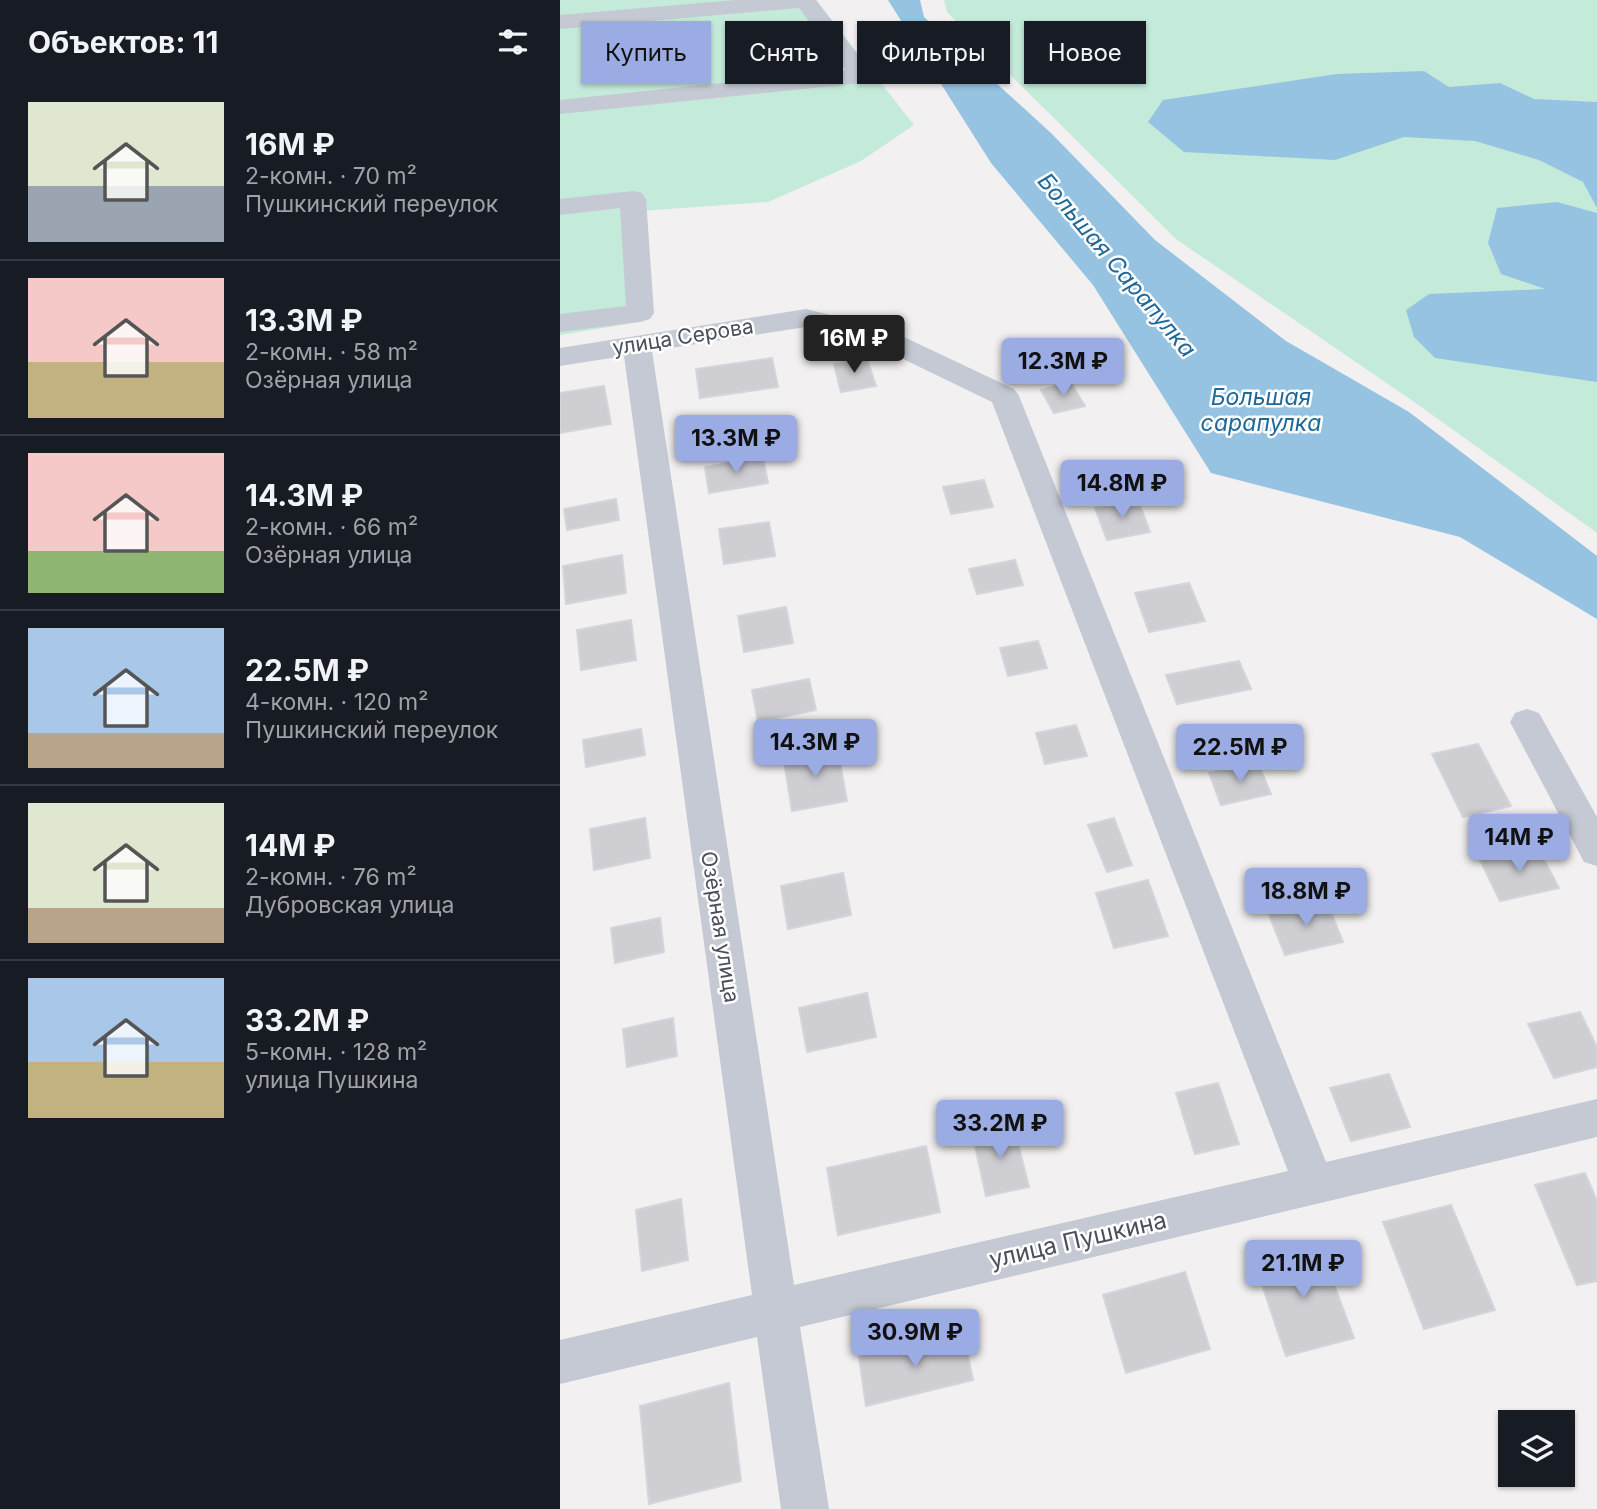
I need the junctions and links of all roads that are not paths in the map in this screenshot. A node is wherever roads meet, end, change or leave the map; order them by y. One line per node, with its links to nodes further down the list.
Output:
1 (804, 0): 2 (street); 3 (street)
2 (560, 22)
3 (560, 107)
4 (560, 207): 5 (street)
5 (560, 323)
6 (638, 344): 7 (street, улица Серова); 11 (street, улица Серова); 12 (street, Озёрная улица)
7 (560, 357)
8 (1527, 722): 9 (street)
9 (1597, 851)
10 (1597, 1118): 11 (street, улица Пушкина)
11 (1314, 1185): 12 (street, улица Пушкина)
12 (777, 1310): 13 (street, улица Пушкина); 14 (street, Озёрная улица)
13 (560, 1362)
14 (805, 1509)

